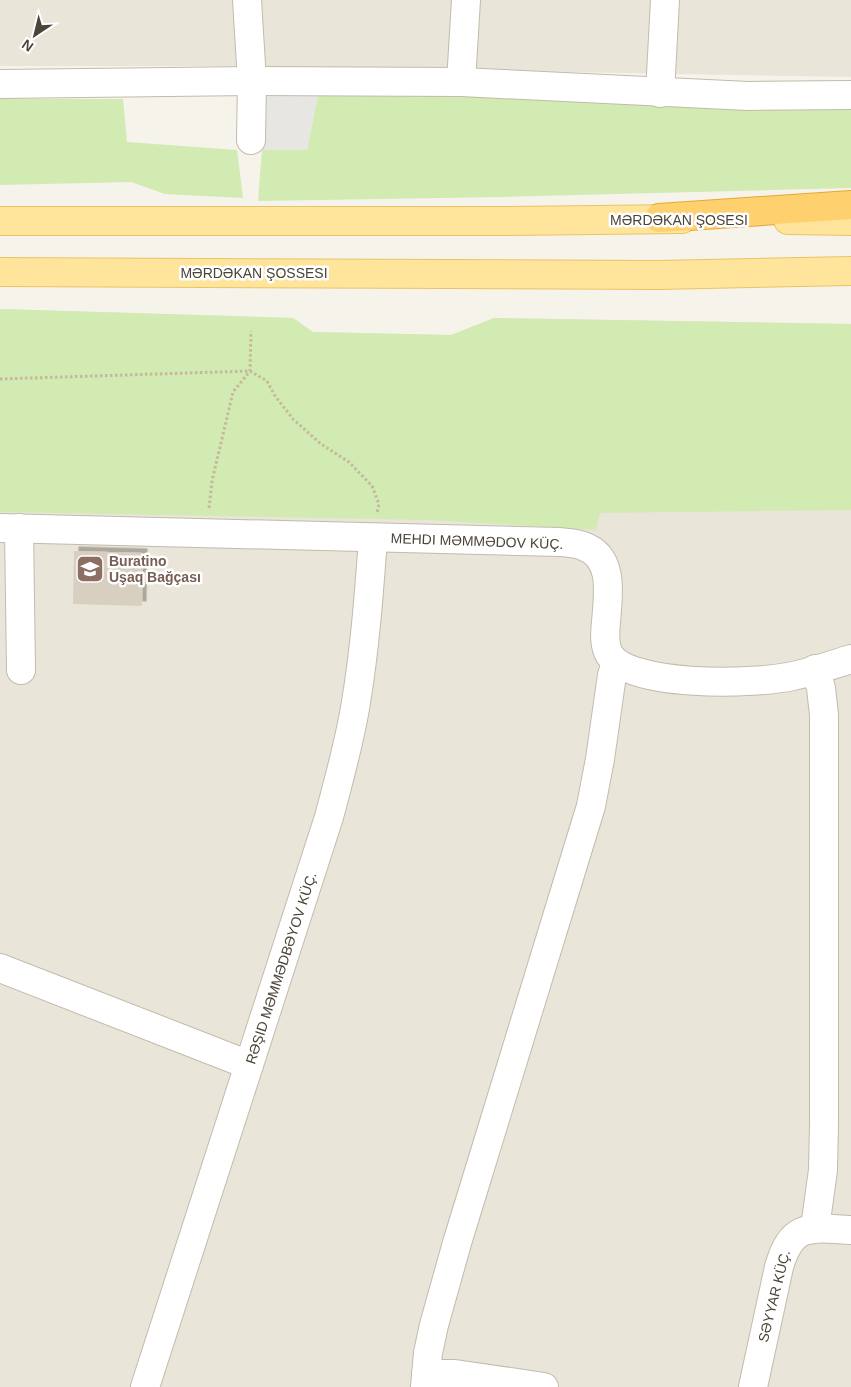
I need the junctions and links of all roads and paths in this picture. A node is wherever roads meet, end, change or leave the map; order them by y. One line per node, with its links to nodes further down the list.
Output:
1 (247, 0): 4 (street)
2 (466, 0): 5 (street)
3 (665, 0): 7 (street)
4 (252, 81): 5 (street); 6 (street); 9 (street)
5 (460, 82): 7 (street)
6 (0, 84)
7 (660, 93): 8 (street)
8 (851, 95)
9 (252, 140)
10 (851, 205): 11 (highway)
11 (659, 218): 12 (main road, MƏRDƏKAN ŞOSESI); 13 (main road, MƏRDƏKAN ŞOSESI)
12 (0, 221)
13 (851, 221)
14 (851, 271): 16 (main road)
15 (0, 272): 16 (main road, MƏRDƏKAN ŞOSSESI)
16 (658, 275): 17 (main road)
17 (851, 286)
18 (251, 331): 19 (path)
19 (250, 370): 20 (path); 22 (path); 23 (path)
20 (0, 379)
21 (10, 528): 22 (street, MEHDI MƏMMƏDOV KÜÇ.); 27 (street)
22 (205, 534): 23 (street, MEHDI MƏMMƏDOV KÜÇ.)
23 (372, 538): 25 (street, MEHDI MƏMMƏDOV KÜÇ.); 29 (street, RƏŞID MƏMMƏDBƏYOV KÜÇ.)
24 (851, 660): 26 (street)
25 (616, 663): 26 (street); 32 (street)
26 (815, 669): 30 (street)
27 (21, 670)
28 (0, 968): 29 (street)
29 (249, 1065): 33 (street, RƏŞID MƏMMƏDBƏYOV KÜÇ.)
30 (815, 1228): 31 (street, SƏYYAR KÜÇ.); 35 (street, SƏYYAR KÜÇ.)
31 (851, 1230)
32 (425, 1381): 34 (street)
33 (145, 1387)
34 (544, 1387)
35 (752, 1387)

